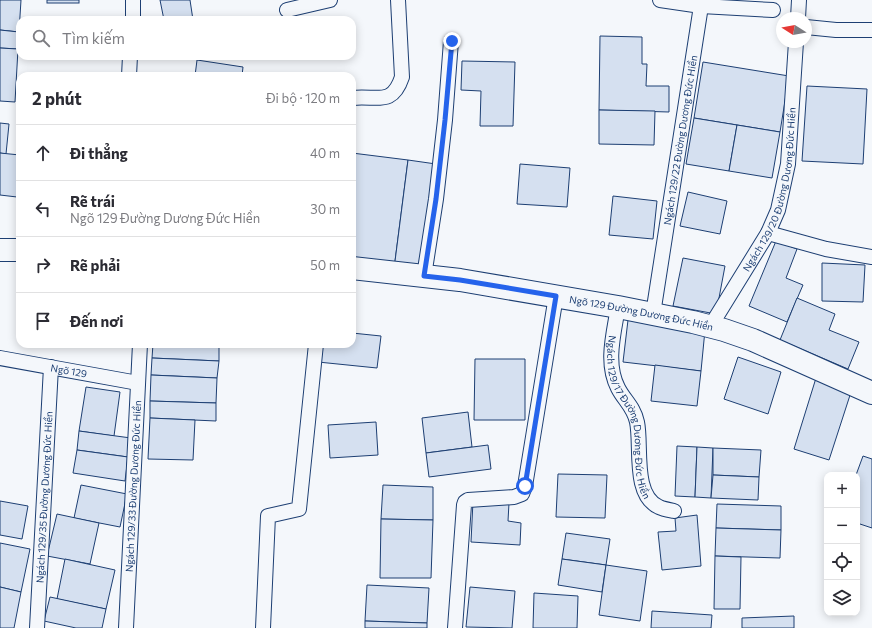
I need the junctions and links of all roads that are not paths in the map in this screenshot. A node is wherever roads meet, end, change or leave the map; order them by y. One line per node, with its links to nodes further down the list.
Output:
1 (133, 0): 10 (lane)
2 (330, 0): 7 (lane)
3 (398, 0): 17 (lane)
4 (660, 0): 6 (lane)
5 (799, 0): 9 (lane)
6 (701, 6): 8 (lane); 26 (lane, Ngách 129/22 Đường Dương Đức Hiền)
7 (287, 10)
8 (773, 10)
9 (798, 12)
10 (133, 16)
11 (812, 28): 12 (lane)
12 (872, 30)
13 (452, 41): 23 (lane)
14 (796, 48): 18 (lane, Ngách 129/20 Đường Dương Đức Hiền)
15 (130, 60): 16 (lane)
16 (129, 72)
17 (356, 98)
18 (768, 233): 21 (lane); 27 (lane, Ngách 129/20 Đường Dương Đức Hiền)
19 (0, 250): 20 (street)
20 (16, 250)
21 (872, 257)
22 (356, 268): 23 (street, Ngõ 129 Đường Dương Đức Hiền)
23 (424, 276): 24 (street, Ngõ 129 Đường Dương Đức Hiền)
24 (556, 296): 25 (street, Ngõ 129 Đường Dương Đức Hiền); 38 (lane)
25 (618, 307): 26 (street, Ngõ 129 Đường Dương Đức Hiền); 34 (lane, Ngách 129/17 Đường Dương Đức Hiền)
26 (653, 314): 27 (street, Ngõ 129 Đường Dương Đức Hiền)
27 (710, 327): 33 (street, Ngõ 129 Đường Dương Đức Hiền)
28 (140, 348): 32 (lane, Ngách 129/33 Đường Dương Đức Hiền)
29 (316, 348): 37 (lane)
30 (0, 358): 31 (lane, Ngõ 129)
31 (51, 366): 32 (lane, Ngõ 129); 35 (lane, Ngách 129/35 Đường Dương Đức Hiền)
32 (138, 383): 36 (lane, Ngách 129/33 Đường Dương Đức Hiền)
33 (872, 393)
34 (674, 511)
35 (37, 628)
36 (126, 628)
37 (263, 628)
38 (454, 628)

